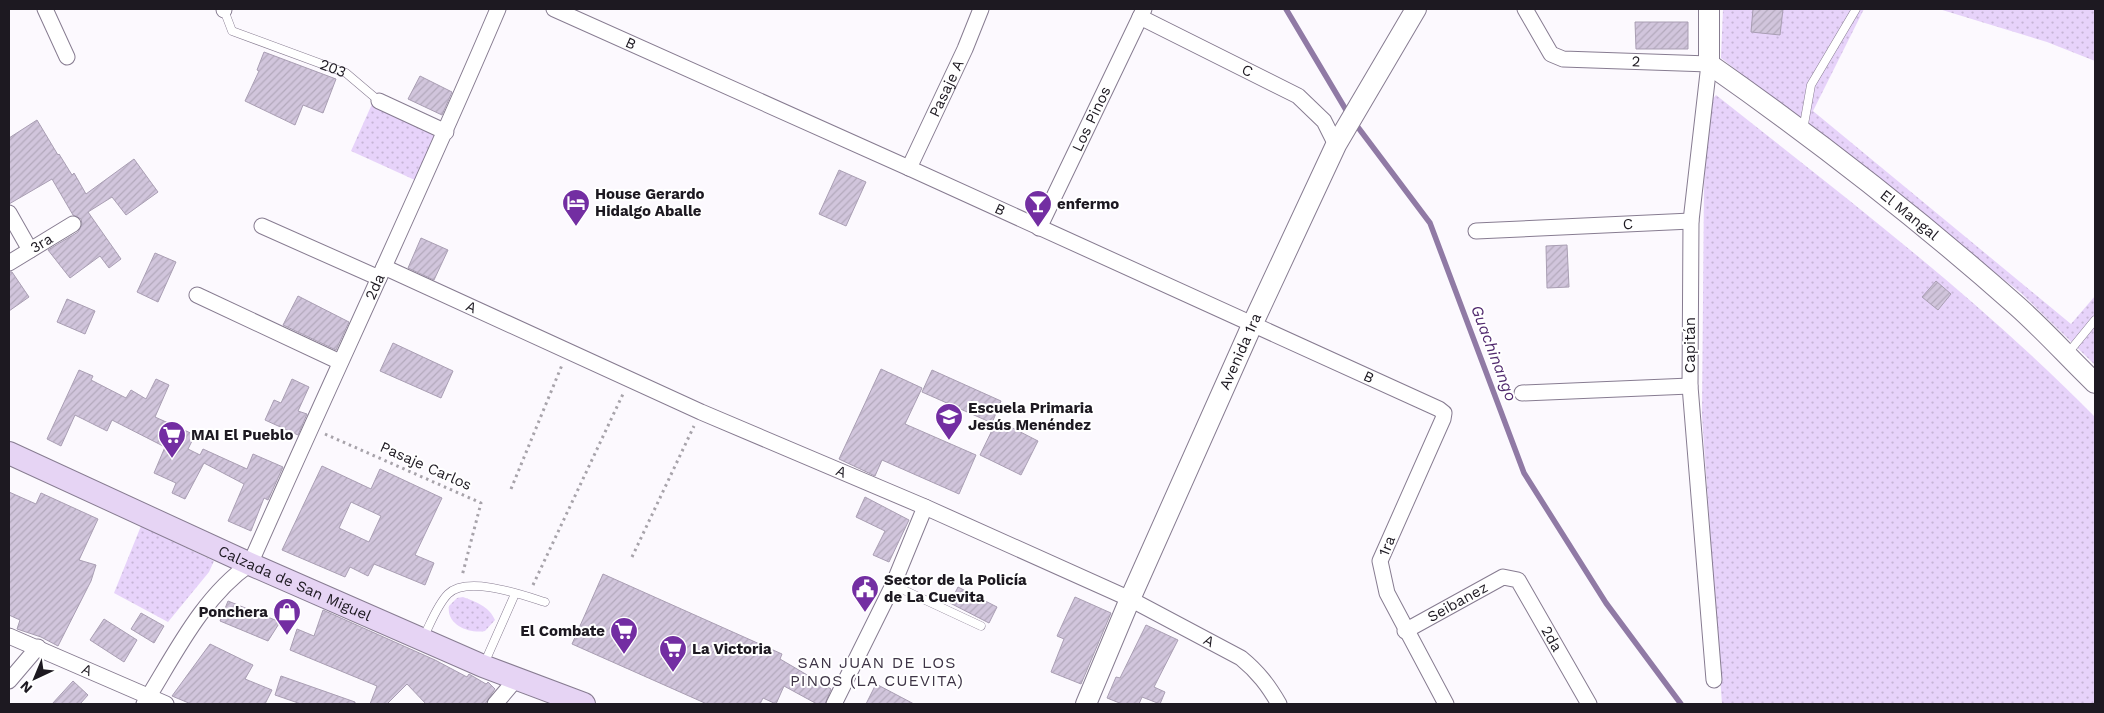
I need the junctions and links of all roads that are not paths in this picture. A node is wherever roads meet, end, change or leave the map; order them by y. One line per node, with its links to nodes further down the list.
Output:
1 (45, 9): 11 (street)
2 (224, 9): 13 (lane, 203)
3 (498, 9): 15 (street, 2da)
4 (554, 9): 17 (street, B)
5 (980, 9): 17 (street, Pasaje A)
6 (1416, 9): 16 (street, Avenida 1ra)
7 (1525, 9): 12 (street, 2)
8 (1709, 9): 12 (street, Capitán)
9 (1856, 9): 14 (lane)
10 (1142, 13): 16 (street, C); 22 (street, Los Pinos)
11 (67, 57)
12 (1709, 64): 14 (street, El Mangal); 19 (street, Capitán)
13 (379, 101): 15 (street, 203)
14 (1803, 130): 30 (street, El Mangal)
15 (446, 132): 26 (street, 2da)
16 (1340, 138): 29 (street, Avenida 1ra)
17 (909, 168): 22 (street, B)
18 (9, 212): 24 (street)
19 (1691, 221): 23 (street, C); 33 (street, Capitán)
20 (73, 224): 24 (street, 3ra)
21 (262, 226): 26 (street, A)
22 (1038, 228): 29 (street, B)
23 (1476, 231)
24 (30, 250): 25 (street, 3ra)
25 (9, 263)
26 (381, 272): 31 (street, 2da); 37 (street, A)
27 (197, 295): 31 (street)
28 (2095, 320): 30 (lane)
29 (1252, 323): 35 (street, B); 42 (street, Avenida 1ra)
30 (2066, 355): 32 (street, El Mangal)
31 (340, 362): 38 (street, 2da)
32 (2095, 384)
33 (1690, 386): 34 (street); 51 (street, Capitán)
34 (1522, 393)
35 (1444, 413): 45 (street, 1ra)
36 (9, 453): 38 (main road, Calzada de San Miguel)
37 (925, 507): 40 (street); 42 (street, A)
38 (250, 564): 47 (main road, Calzada de San Miguel); 53 (street)
39 (1511, 577): 45 (street, Seibanez); 61 (street, 2da)
40 (892, 585): 44 (lane); 57 (street)
41 (515, 594): 43 (lane); 47 (lane); 49 (lane)
42 (1130, 599): 58 (street, Avenida 1ra); 59 (street, A)
43 (546, 602)
44 (982, 626)
45 (1405, 630): 60 (street, 1ra)
46 (9, 636): 48 (street, A)
47 (422, 640): 49 (main road, Calzada de San Miguel)
48 (38, 647): 52 (street); 53 (street, A)
49 (483, 666): 50 (main road, Calzada de San Miguel)
50 (516, 678): 55 (street); 56 (main road, Calzada de San Miguel)
51 (1714, 680)
52 (9, 681)
53 (146, 701): 54 (street, A)
54 (166, 704)
55 (495, 704)
56 (584, 704)
57 (834, 704)
58 (1086, 704)
59 (1279, 704)
60 (1446, 704)
61 (1589, 704)

